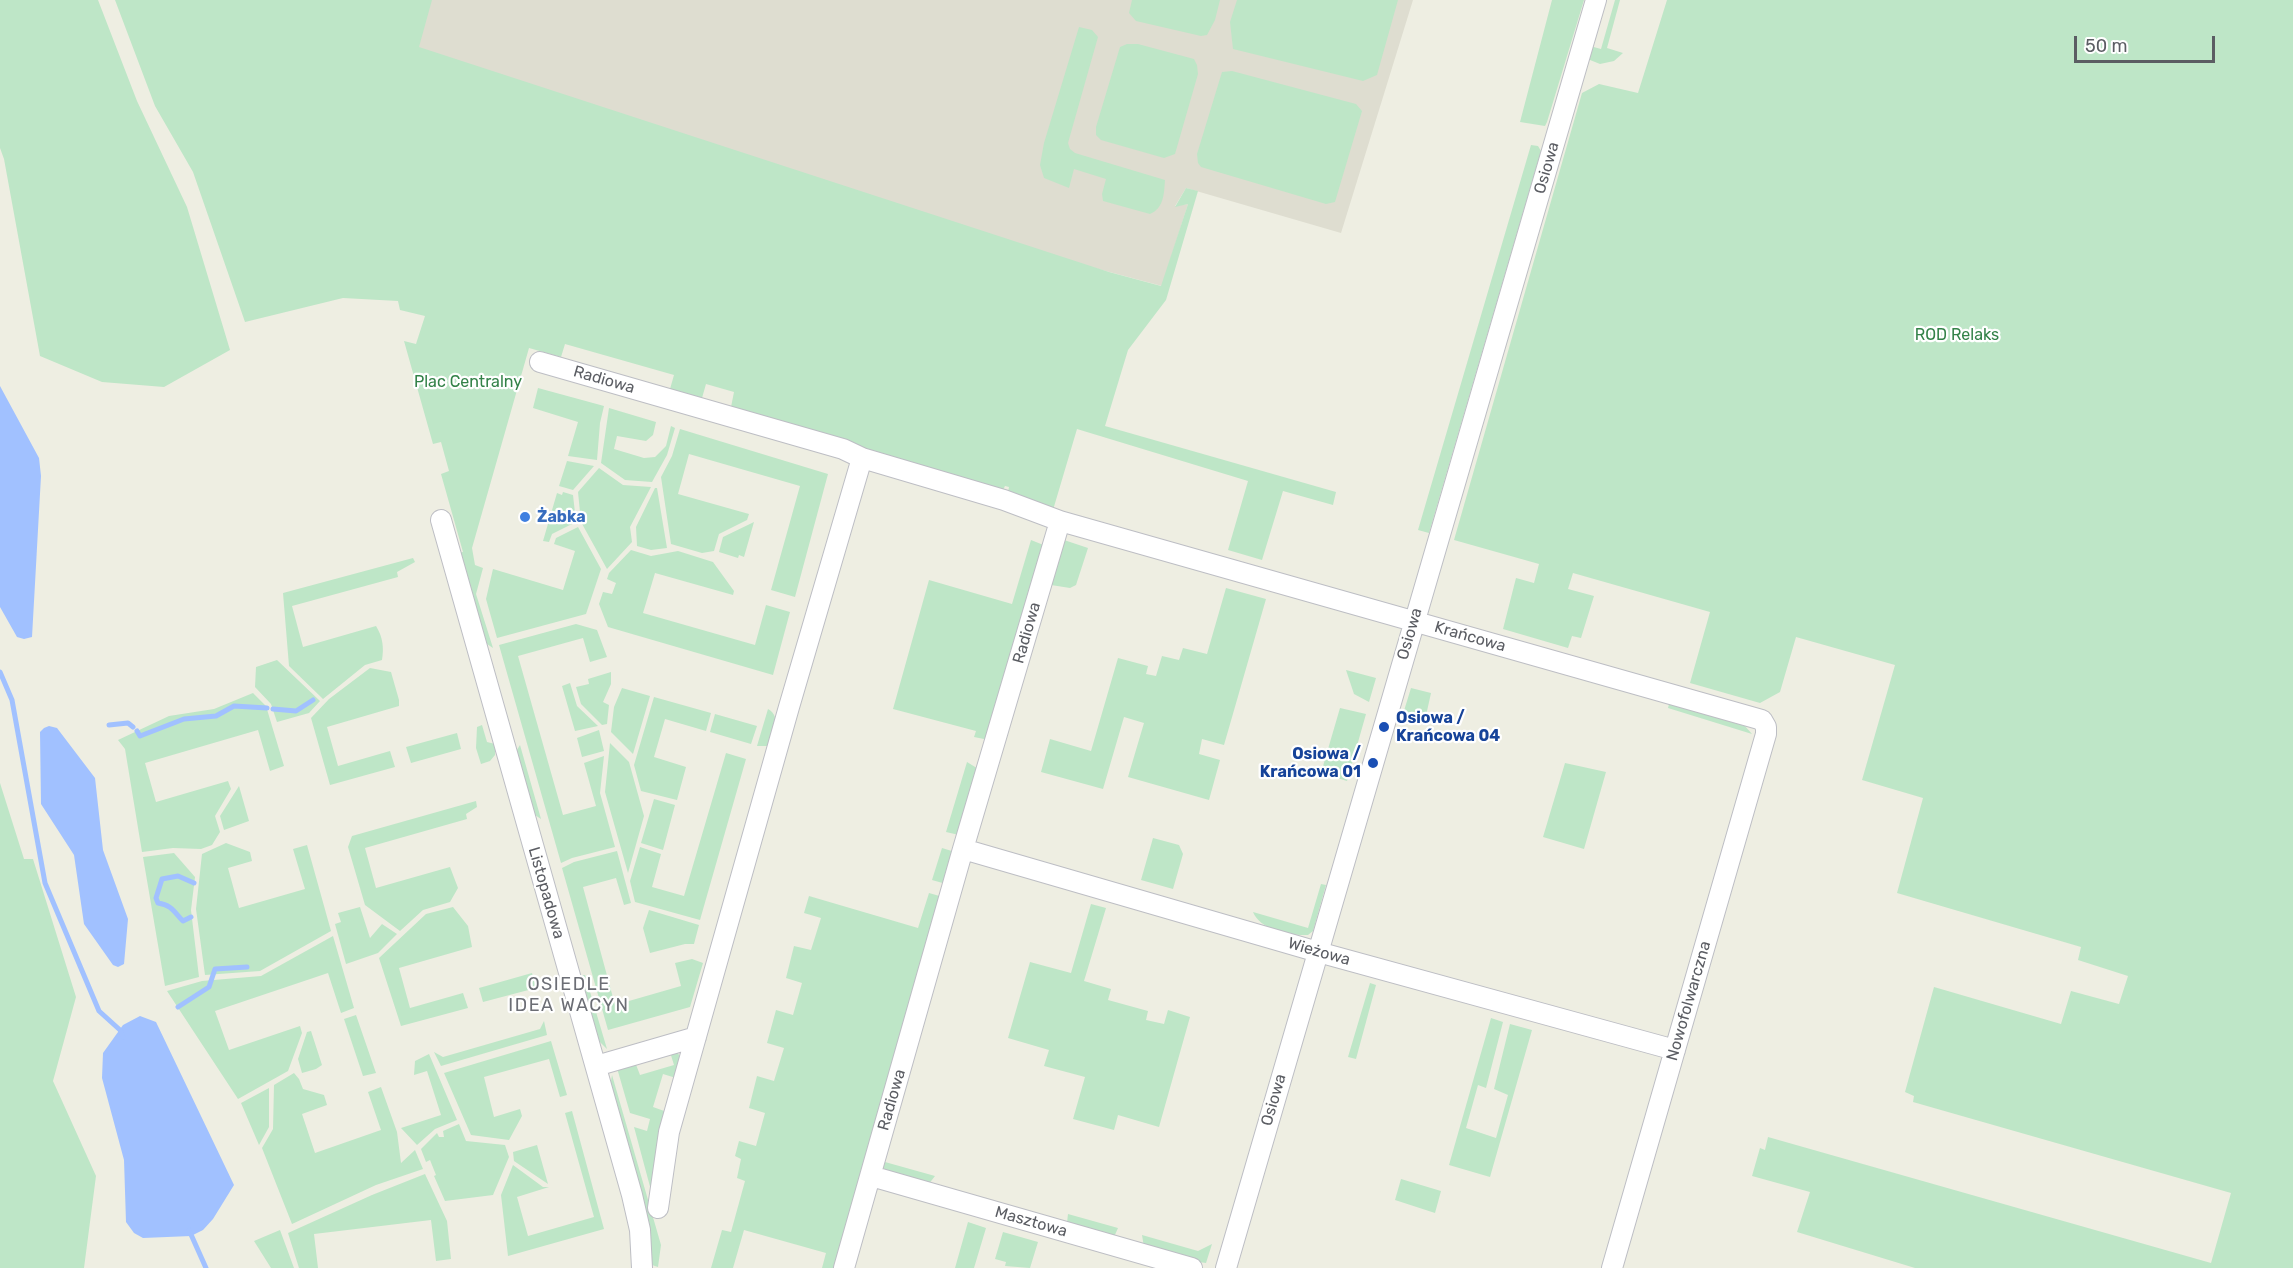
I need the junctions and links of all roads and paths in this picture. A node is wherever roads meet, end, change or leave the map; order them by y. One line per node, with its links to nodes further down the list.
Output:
1 (1596, 0): 6 (street, Osiowa)
2 (540, 362): 3 (street, Radiowa)
3 (862, 458): 5 (street, Radiowa); 10 (street)
4 (441, 520): 12 (street, Listopadowa)
5 (1060, 521): 6 (street, Krańcowa); 8 (street, Radiowa)
6 (1413, 621): 7 (street, Krańcowa); 9 (street, Osiowa)
7 (1766, 734): 11 (street, Nowofolwarczna)
8 (963, 849): 9 (street, Wieżowa); 13 (street, Radiowa)
9 (1318, 952): 11 (street, Wieżowa); 18 (street, Osiowa)
10 (696, 1037): 12 (street); 14 (street)
11 (1675, 1050): 19 (street, Nowofolwarczna)
12 (596, 1066): 15 (street, Listopadowa)
13 (871, 1176): 16 (street, Radiowa); 17 (street, Masztowa)
14 (658, 1208)
15 (642, 1268)
16 (844, 1268)
17 (1192, 1268)
18 (1226, 1268)
19 (1612, 1268)

